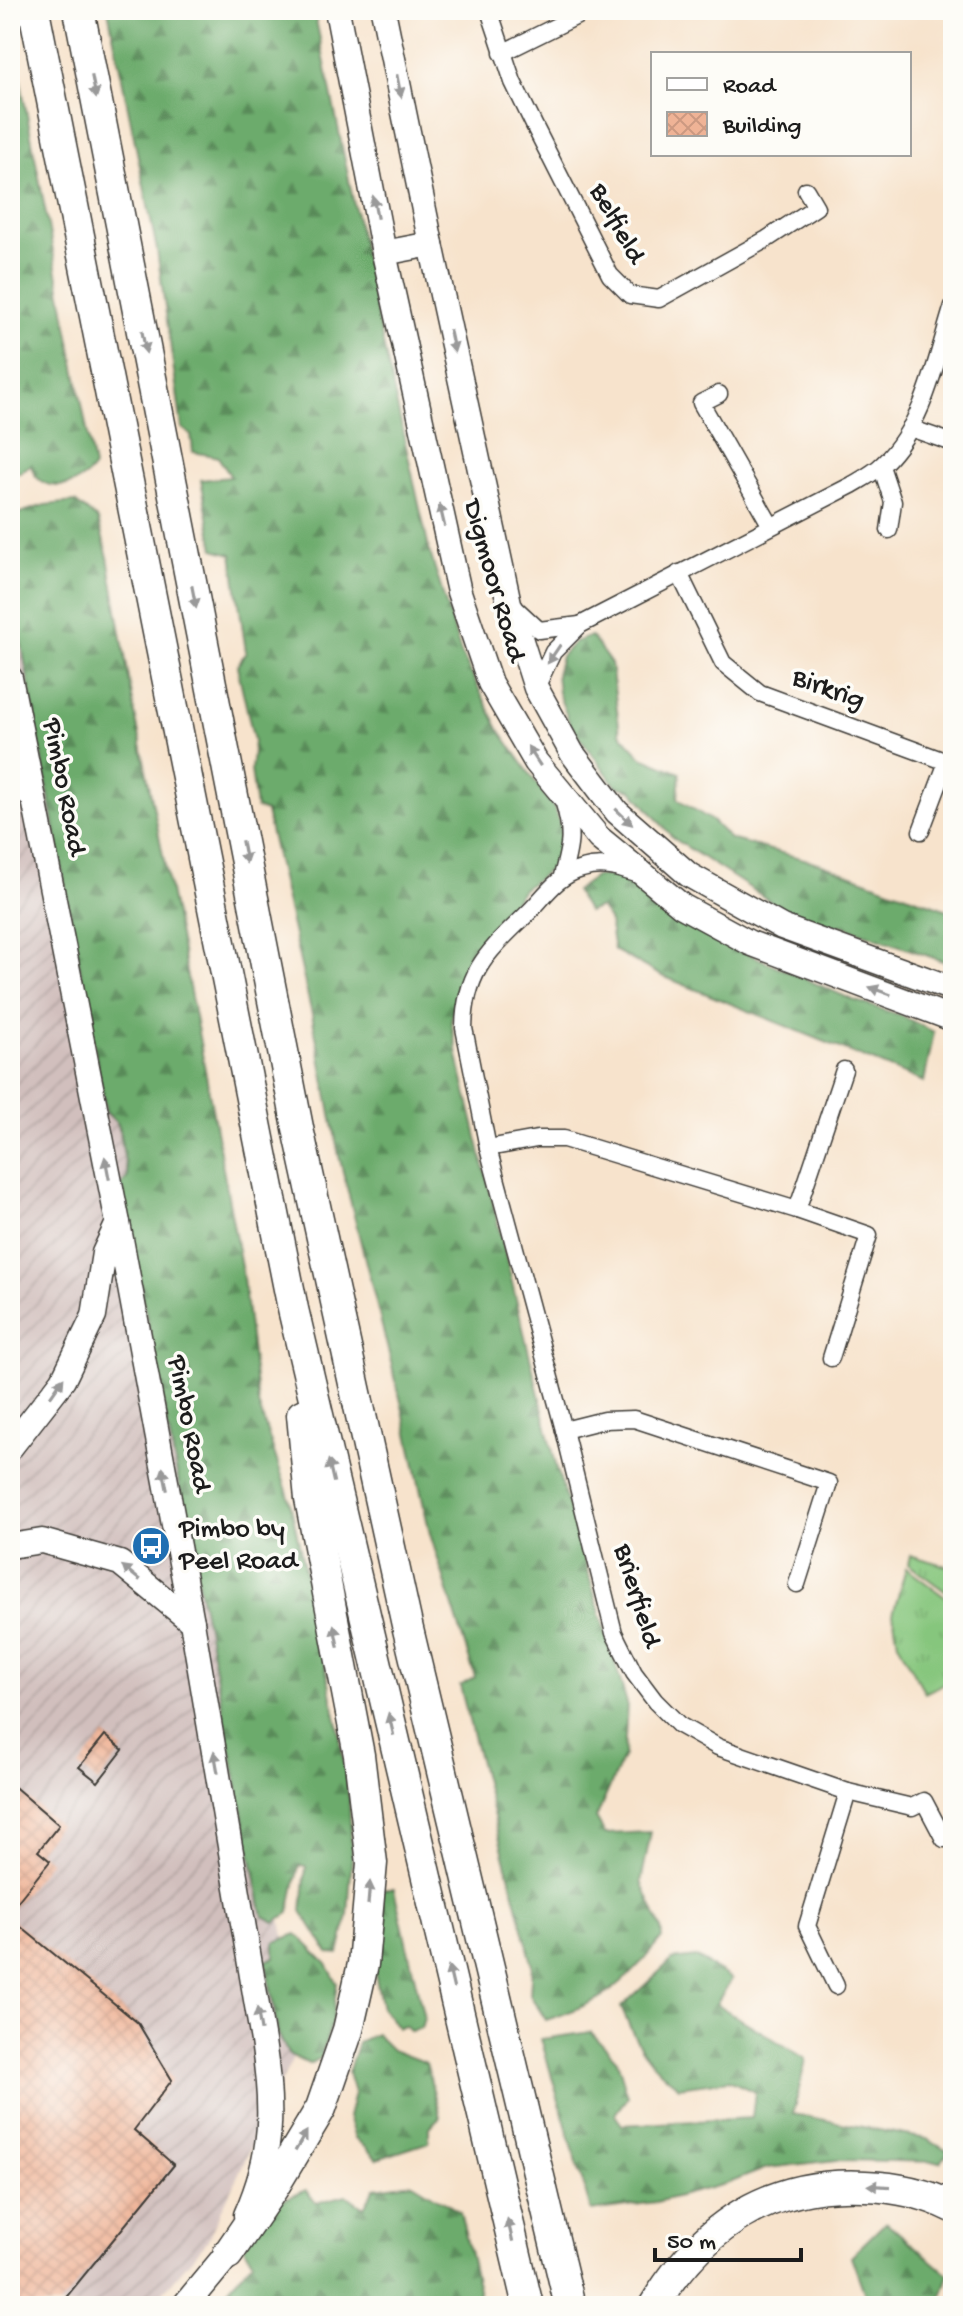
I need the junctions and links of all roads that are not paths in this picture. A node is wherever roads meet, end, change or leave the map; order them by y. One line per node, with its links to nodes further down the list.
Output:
1 (34, 10): 35 (highway)
2 (79, 10): 45 (highway, one-way to 45)
3 (337, 10): 10 (street, Digmoor Road, one-way to 3)
4 (489, 10): 7 (street, Belfield)
5 (589, 10): 7 (street)
6 (389, 17): 9 (street, Digmoor Road, one-way to 9)
7 (502, 53): 8 (street, Belfield)
8 (806, 190)
9 (431, 244): 10 (street); 19 (street, Digmoor Road, one-way to 19)
10 (384, 253): 24 (street, Digmoor Road, one-way to 10)
11 (953, 306): 13 (street)
12 (719, 394): 16 (street)
13 (910, 428): 14 (street); 15 (street)
14 (953, 443)
15 (881, 466): 16 (street); 17 (street)
16 (771, 526): 18 (street)
17 (889, 530)
18 (679, 573): 20 (street); 26 (street, Birkrig)
19 (509, 603): 20 (street); 22 (street, Digmoor Road)
20 (580, 625): 22 (street, one-way to 22)
21 (10, 678): 25 (street, Pimbo Road)
22 (536, 688): 29 (street, Digmoor Road, one-way to 29)
23 (10, 761): 25 (street)
24 (562, 795): 27 (street, Digmoor Road); 28 (street)
25 (37, 821): 34 (street, Pimbo Road, one-way to 25)
26 (921, 831)
27 (643, 875): 28 (street); 30 (street, Digmoor Road, one-way to 27)
28 (562, 876): 32 (street, Brierfield)
29 (953, 989)
30 (953, 1019)
31 (844, 1070): 33 (street)
32 (488, 1148): 33 (street); 37 (street, Brierfield)
33 (797, 1210): 36 (street)
34 (118, 1223): 38 (street, one-way to 34); 41 (street, Pimbo Road, one-way to 34)
35 (293, 1309): 47 (highway, one-way to 35); 49 (highway, one-way to 35)
36 (831, 1358)
37 (564, 1430): 40 (street); 42 (street, Brierfield)
38 (10, 1448)
39 (10, 1546): 41 (street, one-way to 39)
40 (797, 1584)
41 (192, 1622): 47 (street, Pimbo Road, one-way to 41)
42 (848, 1792): 43 (street, Brierfield); 44 (street)
43 (944, 1839)
44 (836, 1986)
45 (516, 2074): 50 (highway); 51 (highway)
46 (953, 2207): 52 (highway, one-way to 52)
47 (228, 2254): 48 (main road, Pimbo Road)
48 (185, 2306)
49 (528, 2306)
50 (570, 2306)
51 (592, 2306)
52 (654, 2306)

